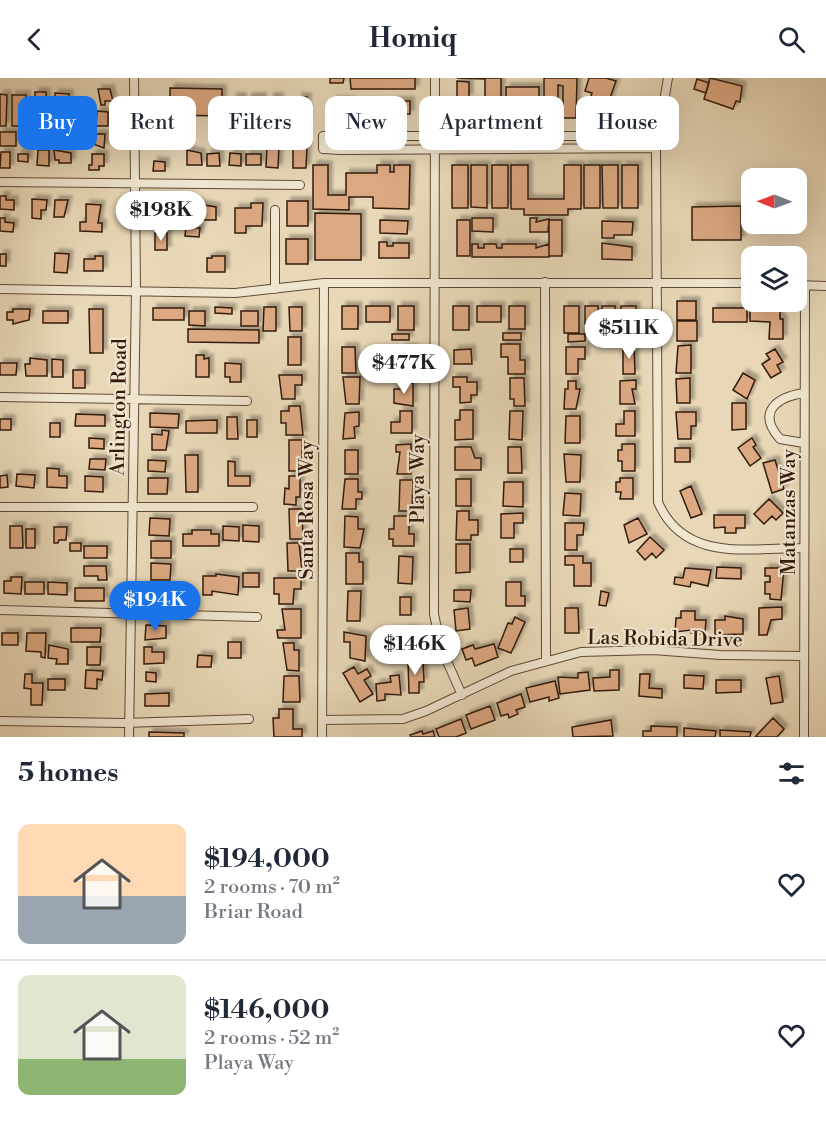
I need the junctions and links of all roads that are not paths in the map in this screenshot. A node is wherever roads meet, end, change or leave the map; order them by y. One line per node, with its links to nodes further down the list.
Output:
1 (135, 78): 13 (street, Arlington Road)
2 (435, 78): 4 (street, Playa Way)
3 (668, 78): 5 (street)
4 (435, 96)
5 (665, 96)
6 (419, 136): 9 (street)
7 (564, 147): 8 (street)
8 (576, 147)
9 (419, 148)
10 (435, 150): 16 (street, Playa Way)
11 (656, 150): 19 (street)
12 (0, 182): 13 (street)
13 (135, 184): 14 (street); 25 (street, Arlington Road)
14 (300, 185)
15 (275, 210): 24 (street)
16 (434, 282): 17 (street); 18 (street); 41 (street, Playa Way)
17 (545, 282): 19 (street); 40 (street)
18 (324, 283): 24 (street); 43 (street, Santa Rosa Way)
19 (656, 283): 20 (street); 35 (street)
20 (741, 283)
21 (807, 286): 22 (street)
22 (826, 286)
23 (0, 289): 25 (street)
24 (275, 289): 25 (street)
25 (136, 290): 29 (street, Arlington Road)
26 (802, 312): 27 (street, Matanzas Way)
27 (804, 393): 31 (street, Matanzas Way); 31 (street)
28 (0, 397): 29 (street)
29 (134, 399): 30 (street); 32 (street, Arlington Road)
30 (247, 401)
31 (804, 443): 35 (street, Matanzas Way)
32 (133, 506): 33 (street); 34 (street); 37 (street, Arlington Road)
33 (0, 507)
34 (253, 507)
35 (804, 548): 39 (street, Matanzas Way)
36 (0, 610): 37 (street)
37 (132, 612): 38 (street); 45 (street, Arlington Road)
38 (257, 617)
39 (804, 656): 40 (street, Las Robida Drive); 48 (street, Matanzas Way)
40 (546, 661): 41 (street, Las Robida Drive)
41 (462, 695): 43 (street, Las Robida Drive)
42 (249, 719): 45 (street)
43 (322, 720): 47 (street, Santa Rosa Way)
44 (0, 721): 45 (street)
45 (129, 722): 46 (street, Arlington Road)
46 (129, 737)
47 (322, 737)
48 (804, 737)

